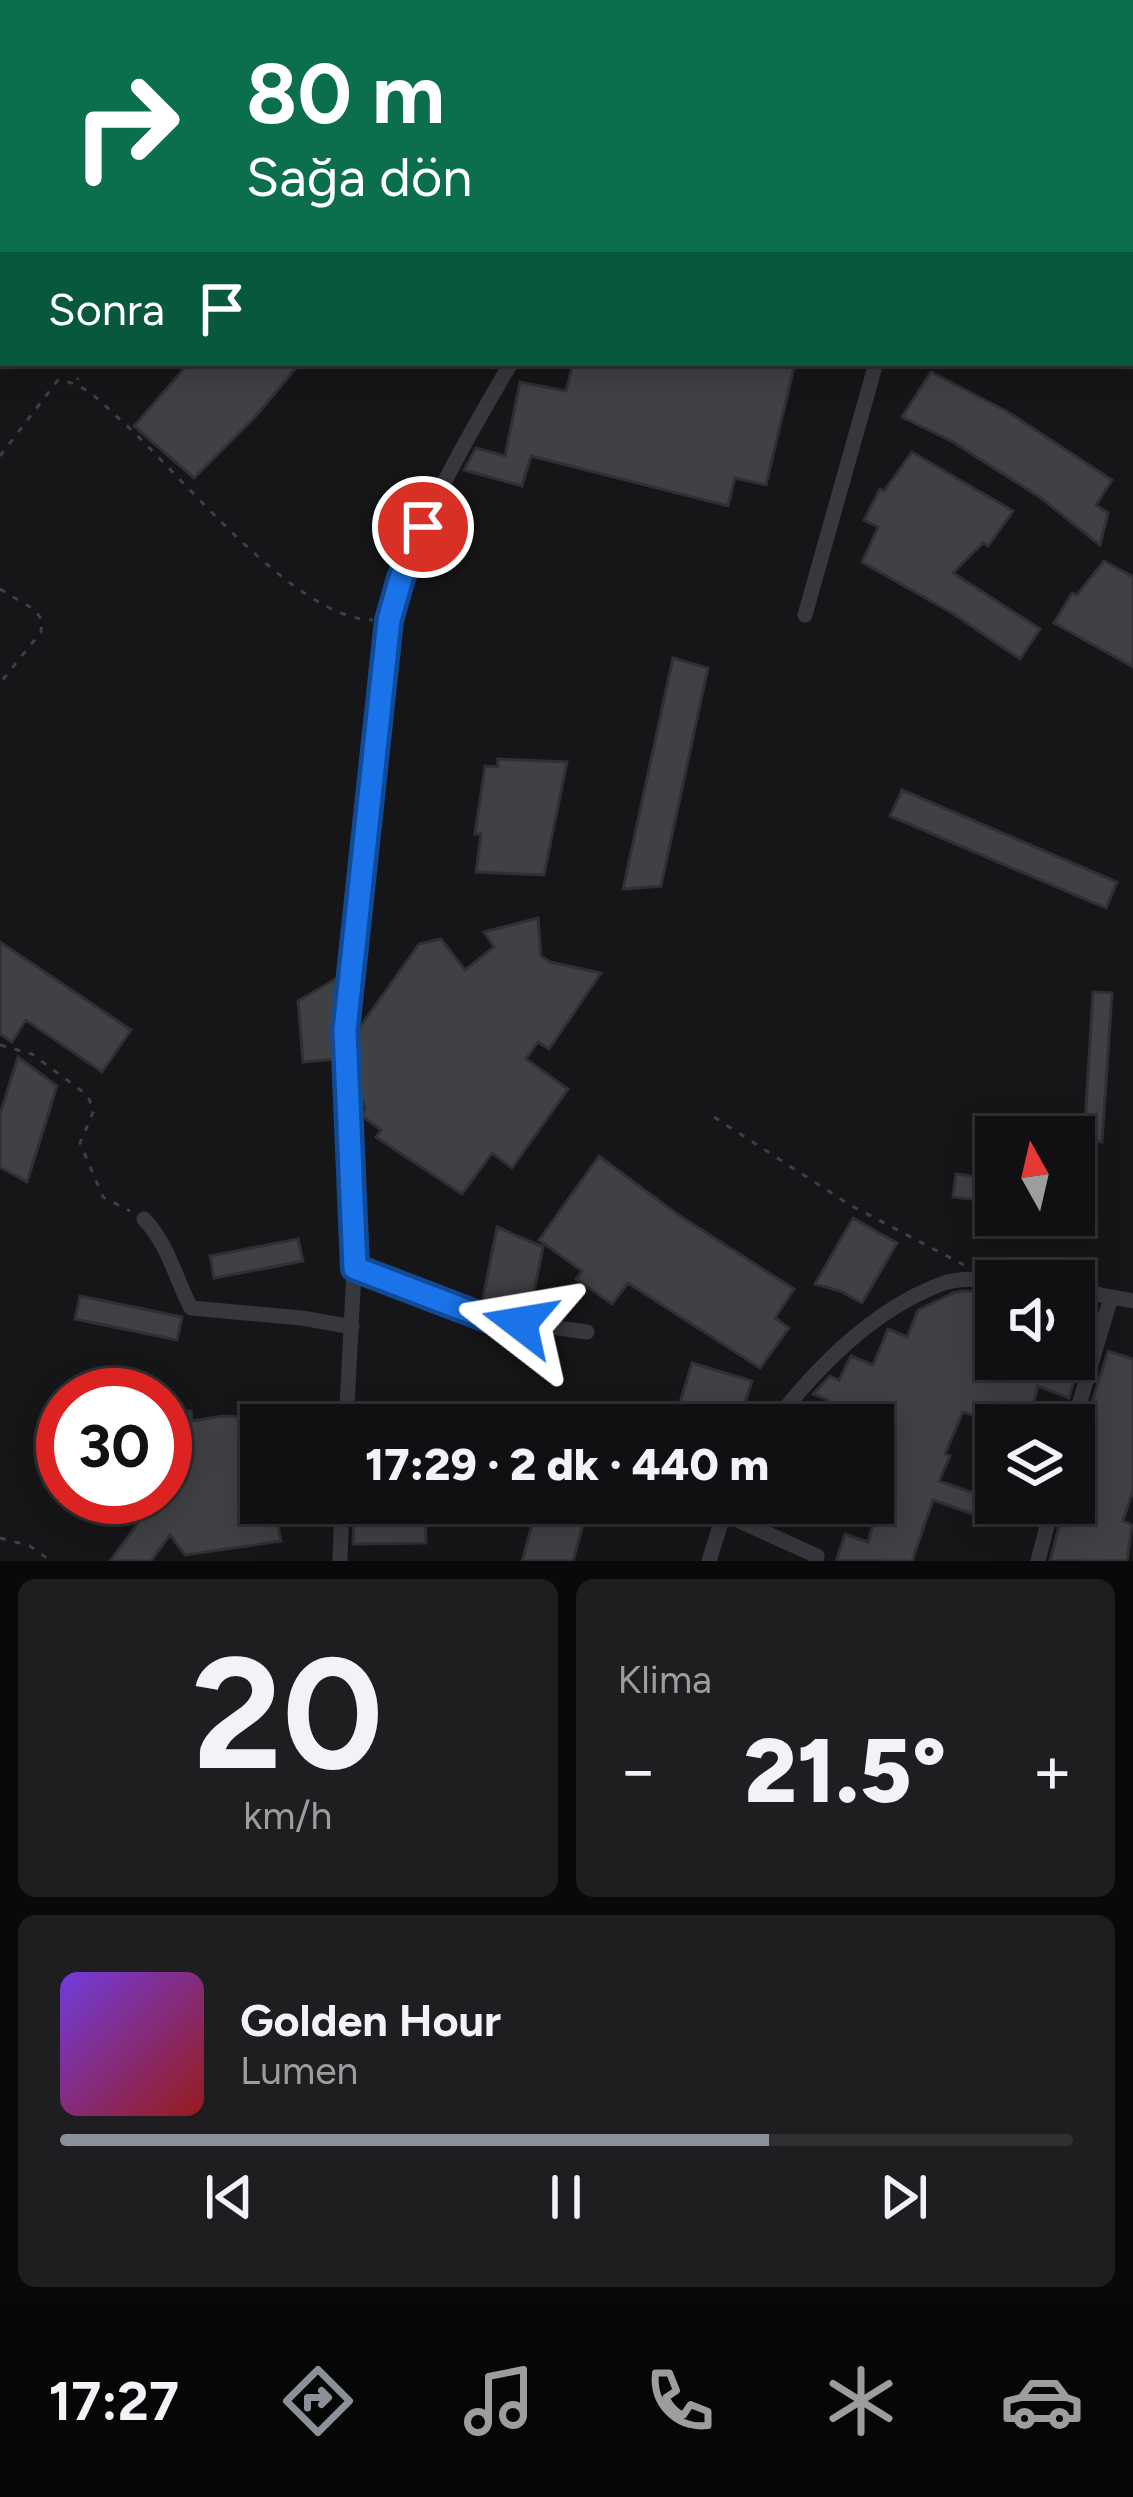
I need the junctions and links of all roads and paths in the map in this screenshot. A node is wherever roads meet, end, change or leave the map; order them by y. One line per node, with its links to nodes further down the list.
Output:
1 (75, 366): 4 (path)
2 (509, 366): 8 (street)
3 (875, 366): 7 (street)
4 (79, 382): 5 (path); 8 (path)
5 (0, 457)
6 (0, 589): 9 (path)
7 (805, 615)
8 (389, 620): 13 (street)
9 (0, 683)
10 (0, 1045): 12 (path)
11 (714, 1117): 14 (path)
12 (144, 1219): 19 (street)
13 (355, 1268): 19 (street); 20 (street)
14 (964, 1279): 15 (street); 22 (street)
15 (975, 1280)
16 (1095, 1294): 17 (street)
17 (1111, 1297): 18 (street); 23 (street)
18 (1133, 1301)
19 (352, 1327): 21 (street)
20 (587, 1332)
21 (347, 1404)
22 (788, 1404)
23 (1079, 1404)
24 (341, 1524): 30 (street)
25 (721, 1524): 31 (street)
26 (755, 1524): 32 (street)
27 (1048, 1524): 33 (street)
28 (0, 1538): 29 (path)
29 (51, 1561)
30 (340, 1561)
31 (709, 1561)
32 (816, 1561)
33 (1038, 1561)

